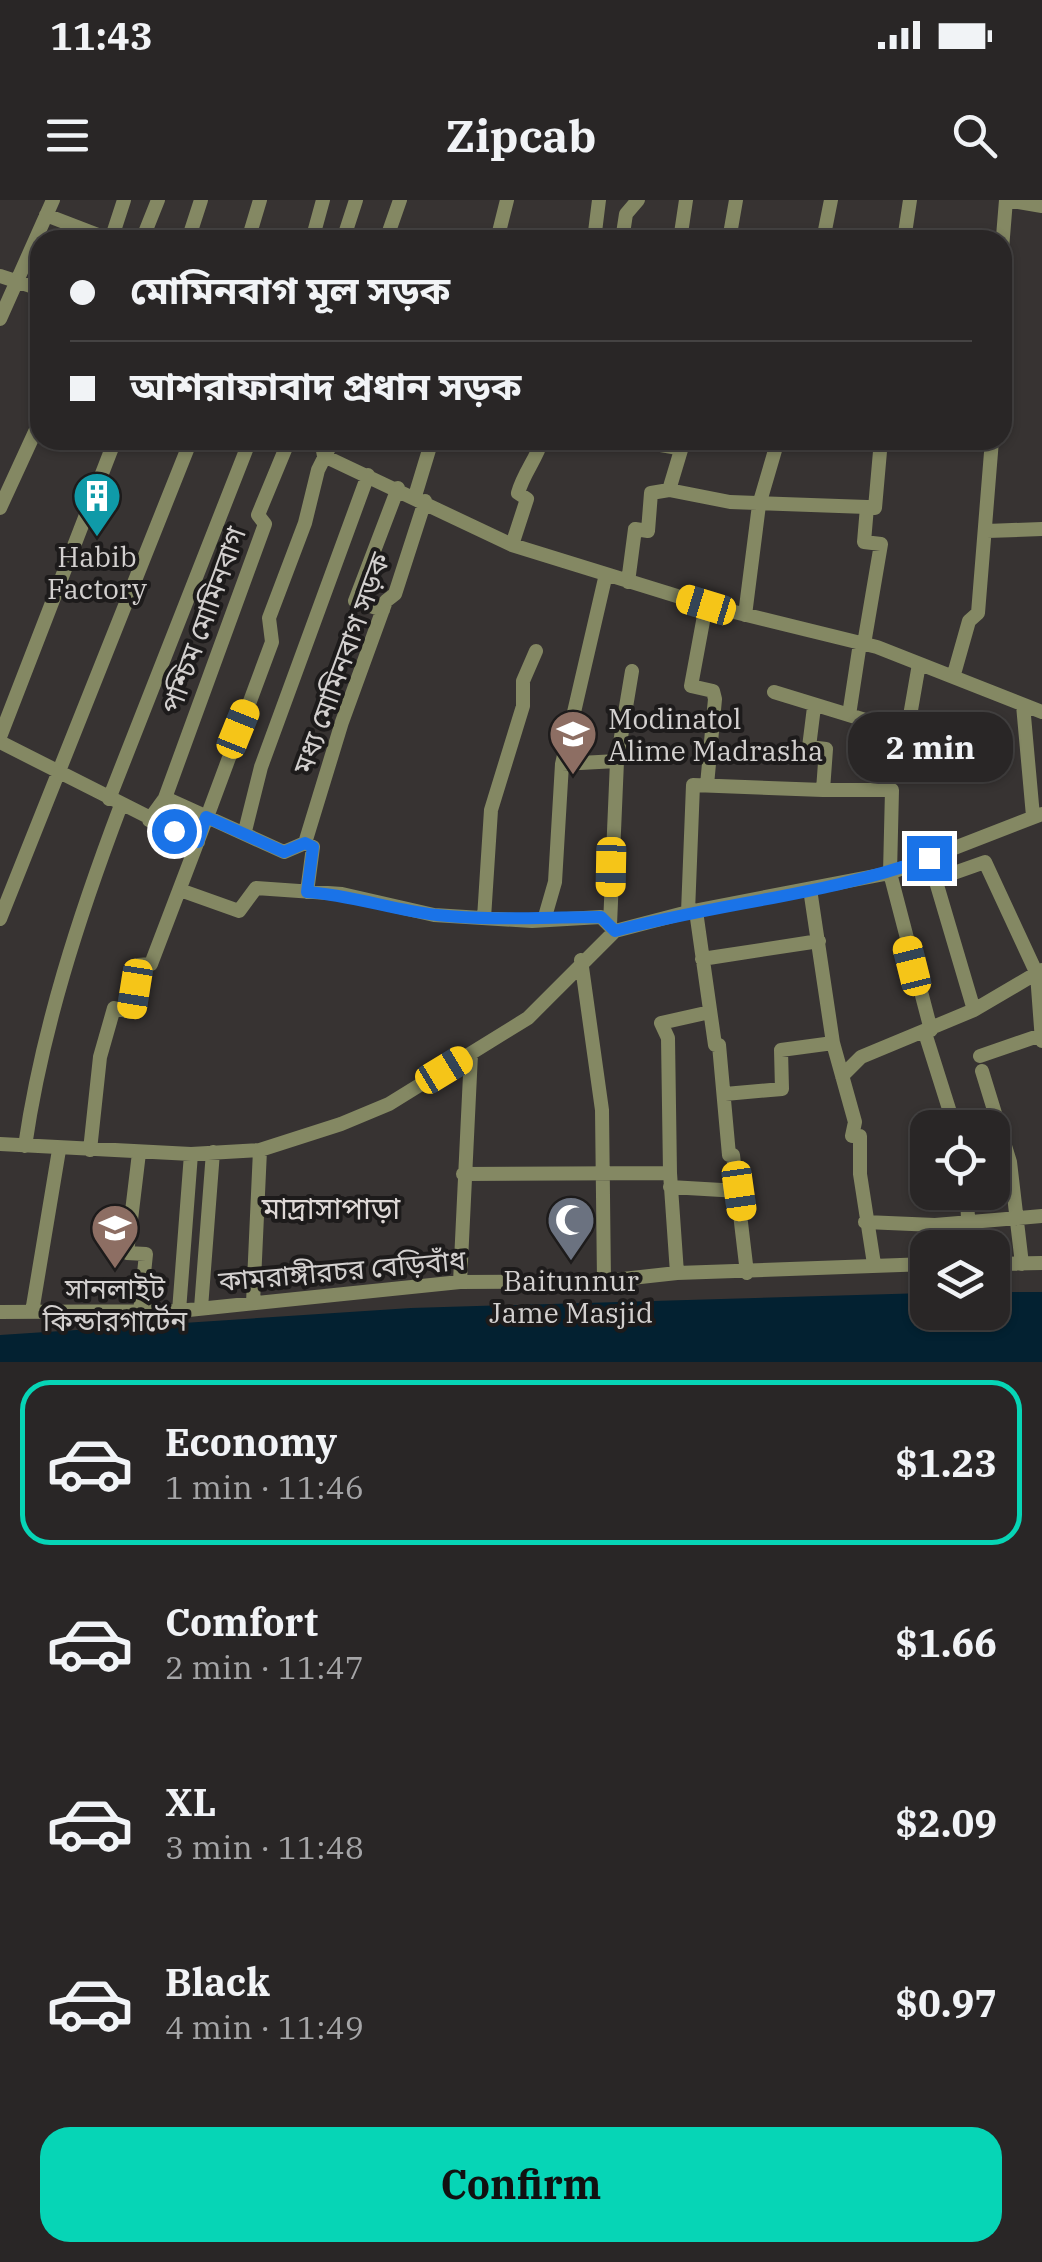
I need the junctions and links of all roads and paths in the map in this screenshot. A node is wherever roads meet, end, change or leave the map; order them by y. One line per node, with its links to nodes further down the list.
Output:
1 (53, 200): 18 (street)
2 (124, 200): 21 (street)
3 (158, 200): 22 (street)
4 (200, 200): 23 (street)
5 (260, 200): 24 (street)
6 (323, 200): 25 (street)
7 (356, 200): 26 (street)
8 (400, 200): 27 (street)
9 (507, 200): 28 (street)
10 (599, 200): 29 (street)
11 (638, 200): 30 (street)
12 (686, 200): 31 (street)
13 (736, 200): 32 (street)
14 (831, 200): 33 (street)
15 (910, 200): 34 (street)
16 (1006, 200): 17 (street); 35 (street)
17 (1042, 206)
18 (46, 215): 19 (street); 20 (street)
19 (40, 230)
20 (85, 230)
21 (114, 230)
22 (146, 230)
23 (191, 230)
24 (251, 230)
25 (315, 230)
26 (346, 230)
27 (390, 230)
28 (499, 230)
29 (595, 230)
30 (624, 230)
31 (682, 230)
32 (731, 230)
33 (824, 230)
34 (906, 230)
35 (1004, 230)
36 (30, 252): 38 (street)
37 (0, 276): 38 (street)
38 (18, 280): 39 (street); 40 (street)
39 (30, 285)
40 (0, 319)
41 (30, 443): 60 (street)
42 (111, 450): 79 (street)
43 (187, 450): 82 (street)
44 (246, 450): 86 (street)
45 (286, 450): 85 (street, পশ্চিম মোমিনবাগ)
46 (322, 450): 88 (street)
47 (326, 450): 54 (street)
48 (430, 450): 57 (street, মধ্য মোমিনবাগ সড়ক)
49 (539, 450): 63 (street)
50 (679, 450): 56 (street)
51 (775, 450): 58 (street)
52 (880, 450): 59 (street)
53 (991, 450): 61 (street)
54 (368, 475): 55 (street); 90 (street)
55 (398, 488): 57 (street); 67 (street)
56 (669, 490): 58 (street); 65 (street)
57 (420, 499): 63 (street); 67 (street, মধ্য মোমিনবাগ সড়ক)
58 (760, 505): 59 (street); 68 (street)
59 (867, 507): 69 (street)
60 (0, 508)
61 (986, 530): 62 (street); 73 (street)
62 (1042, 530)
63 (512, 544): 64 (street)
64 (606, 574): 65 (street); 81 (street)
65 (628, 582): 66 (street)
66 (706, 605): 68 (street); 83 (street)
67 (383, 610): 92 (street, মধ্য মোমিনবাগ সড়ক)
68 (745, 615): 69 (street)
69 (862, 644): 71 (street); 78 (street)
70 (536, 651): 100 (street)
71 (919, 664): 73 (street); 78 (street)
72 (632, 672): 80 (street)
73 (954, 674): 75 (street)
74 (774, 692): 76 (street)
75 (1023, 705): 77 (street); 87 (street)
76 (814, 706): 78 (street); 84 (street)
77 (1042, 712)
78 (849, 714)
79 (0, 740): 82 (street)
80 (617, 761): 81 (street); 103 (street)
81 (562, 764): 102 (street)
82 (60, 772): 86 (street); 101 (street)
83 (706, 786): 84 (street); 99 (street)
84 (823, 790): 94 (street)
85 (165, 798): 88 (street); 89 (street, পশ্চিম মোমিনবাগ)
86 (115, 802): 89 (street); 118 (street)
87 (1038, 815): 93 (street)
88 (206, 817): 90 (street); 91 (street)
89 (150, 820): 91 (street)
90 (244, 831): 92 (street)
91 (198, 842): 97 (street)
92 (305, 843): 98 (street)
93 (929, 858): 94 (street); 95 (street)
94 (890, 872): 96 (street); 110 (street)
95 (934, 880): 107 (street); 108 (street)
96 (810, 889): 99 (street); 104 (street)
97 (180, 890): 98 (street); 120 (street)
98 (307, 892): 100 (street)
99 (692, 911): 103 (street); 105 (street)
100 (484, 918): 102 (street)
101 (0, 919)
102 (544, 920): 103 (street)
103 (613, 928): 106 (street)
104 (819, 941): 105 (street); 112 (street)
105 (702, 959): 109 (street)
106 (582, 960): 113 (street); 125 (street)
107 (1039, 972): 108 (street); 111 (street)
108 (974, 1010): 110 (street)
109 (710, 1012): 115 (street); 127 (street)
110 (928, 1032): 114 (street); 116 (street)
111 (1042, 1038): 131 (street)
112 (833, 1044): 114 (street); 115 (street)
113 (471, 1054): 121 (street); 126 (street)
114 (842, 1076): 132 (street)
115 (724, 1094): 128 (street)
116 (950, 1110)
117 (0, 1144): 118 (street)
118 (25, 1146): 119 (street)
119 (59, 1150): 120 (street); 148 (street)
120 (90, 1150): 123 (street)
121 (260, 1150): 122 (street); 144 (street)
122 (213, 1152): 124 (street); 145 (street)
123 (139, 1153): 124 (street); 149 (street)
124 (191, 1154): 146 (street)
125 (602, 1171): 126 (street); 127 (street); 142 (street)
126 (463, 1174): 143 (street)
127 (670, 1180): 128 (street); 140 (street)
128 (739, 1191): 141 (street)
129 (968, 1210): 133 (street)
130 (1042, 1216): 131 (street)
131 (1018, 1218): 133 (street); 139 (street)
132 (865, 1222): 133 (street); 136 (street)
133 (968, 1223): 134 (street)
134 (969, 1230)
135 (1042, 1263): 139 (street)
136 (874, 1264): 137 (street, কামরাঙ্গীরচর বেড়িবাঁধ); 141 (street, কামরাঙ্গীরচর বেড়িবাঁধ)
137 (910, 1264)
138 (1010, 1264): 139 (street)
139 (1022, 1264)
140 (677, 1273): 141 (street, কামরাঙ্গীরচর বেড়িবাঁধ); 142 (street, কামরাঙ্গীরচর বেড়িবাঁধ)
141 (746, 1273)
142 (604, 1281): 143 (street, কামরাঙ্গীরচর বেড়িবাঁধ)
143 (460, 1282): 144 (street, কামরাঙ্গীরচর বেড়িবাঁধ)
144 (253, 1303): 145 (street, কামরাঙ্গীরচর বেড়িবাঁধ)
145 (201, 1308): 146 (street, কামরাঙ্গীরচর বেড়িবাঁধ)
146 (179, 1311): 149 (street, কামরাঙ্গীরচর বেড়িবাঁধ)
147 (0, 1312): 148 (street, কামরাঙ্গীরচর বেড়িবাঁধ)
148 (32, 1312): 149 (street, কামরাঙ্গীরচর বেড়িবাঁধ)
149 (140, 1312)

